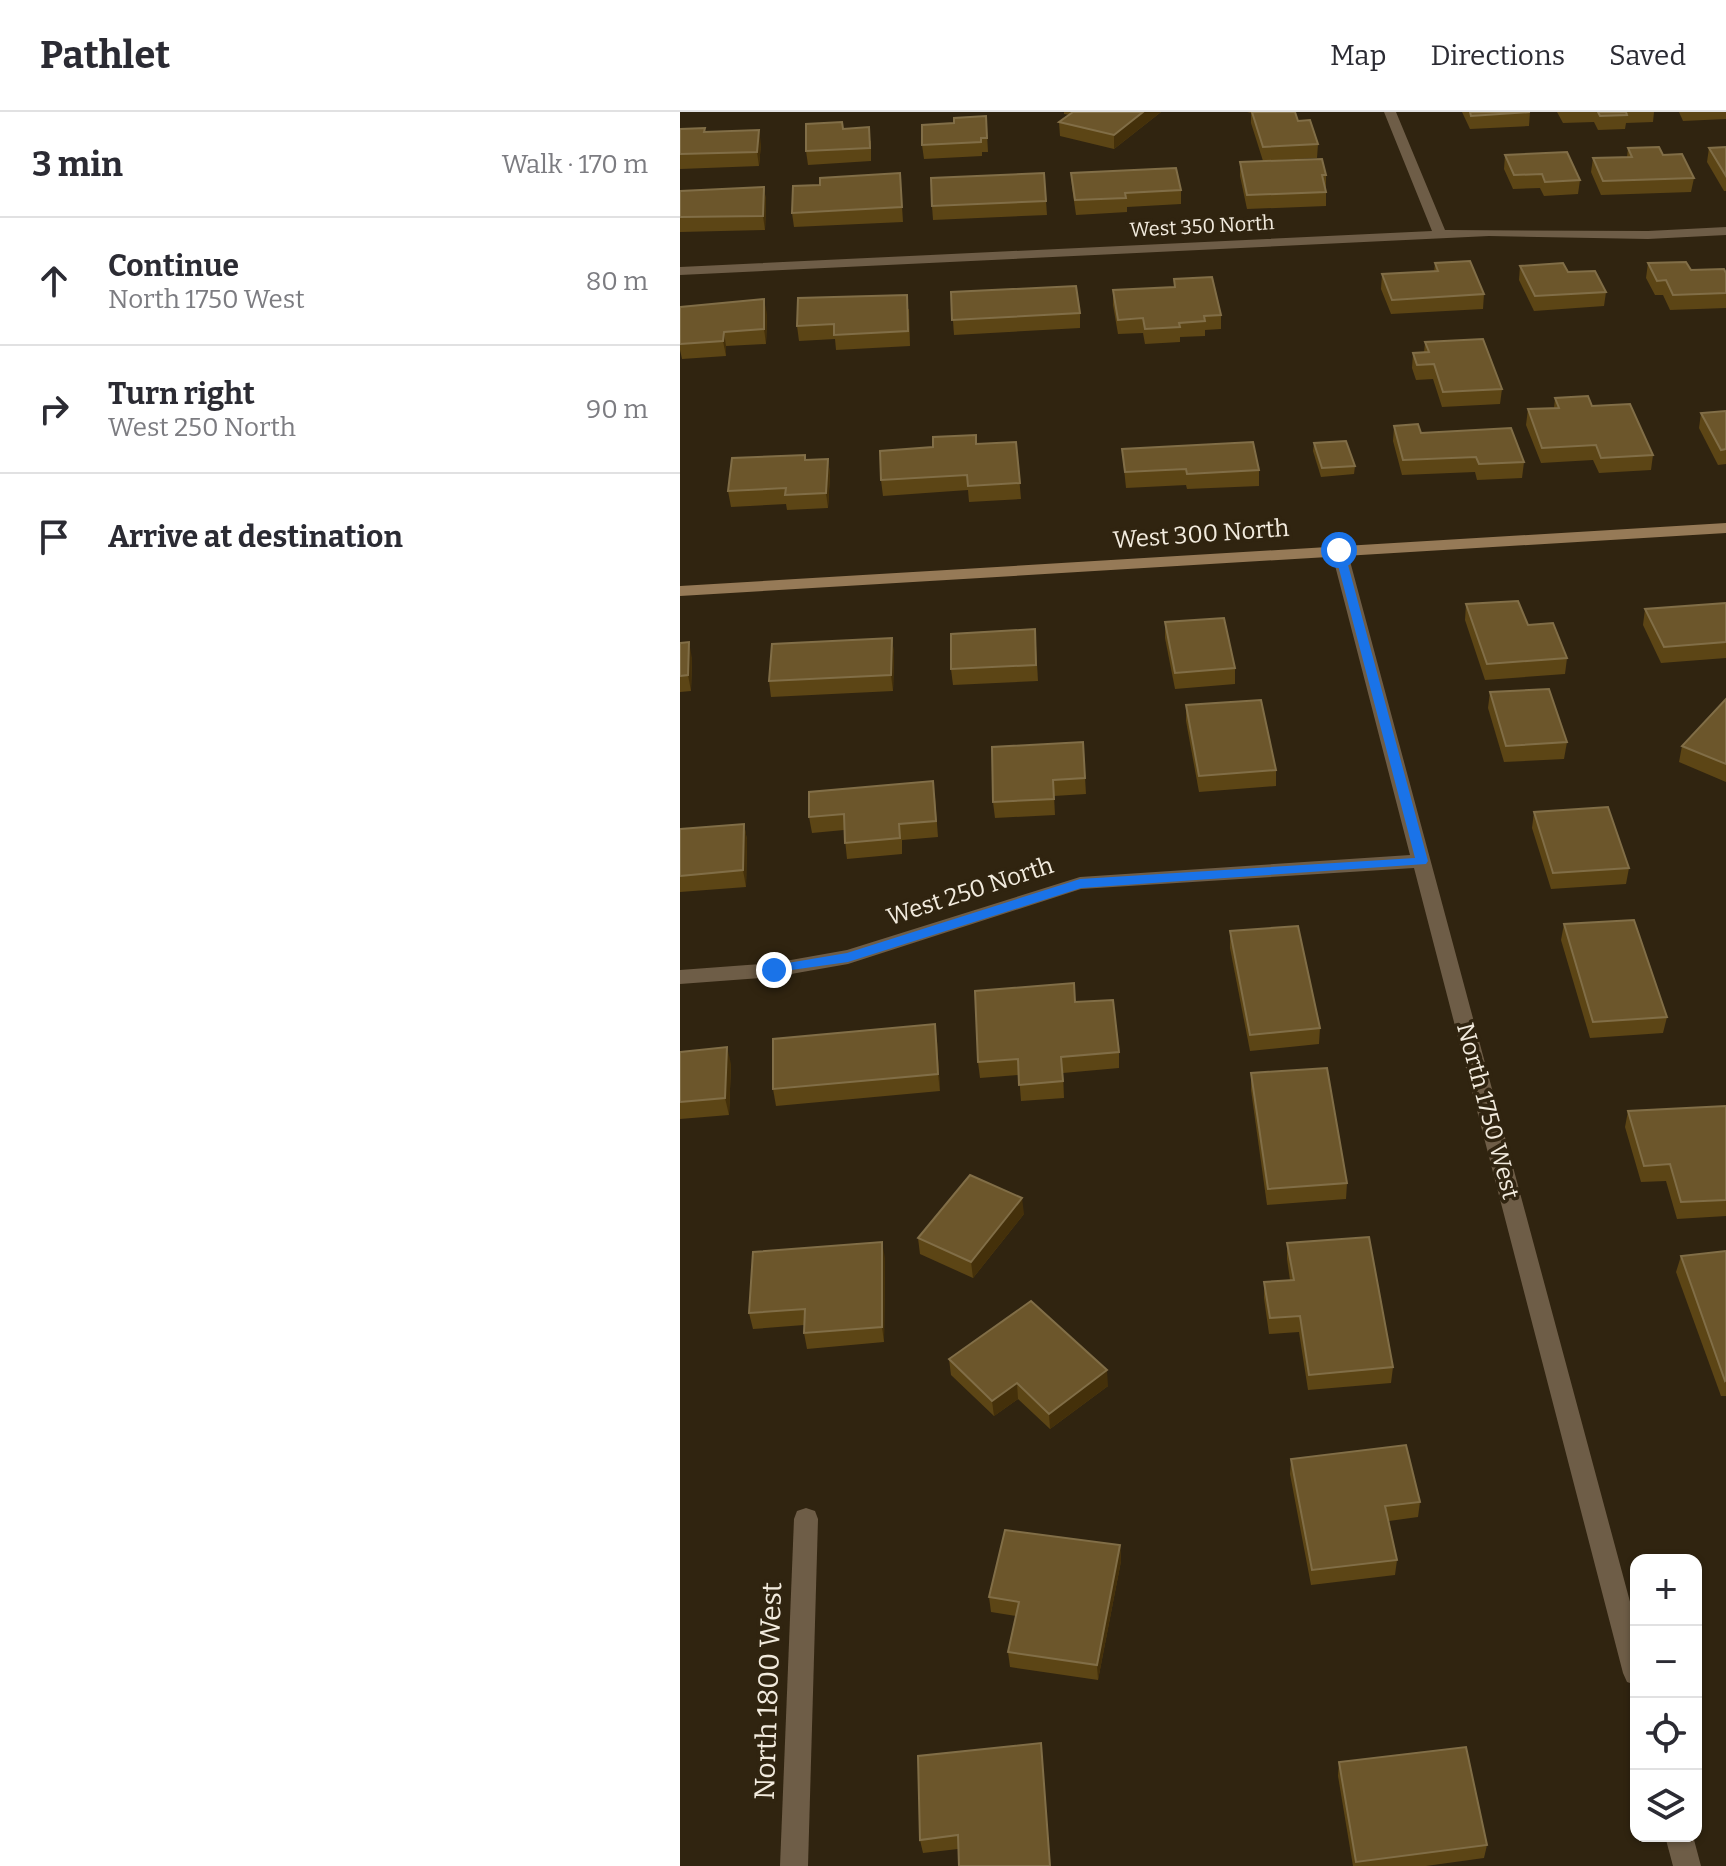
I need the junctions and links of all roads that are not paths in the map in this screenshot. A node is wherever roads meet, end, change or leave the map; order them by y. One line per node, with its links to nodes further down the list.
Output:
1 (1390, 112): 3 (street)
2 (1726, 231): 3 (street, West 350 North)
3 (1440, 234): 4 (street, West 350 North)
4 (680, 271)
5 (1726, 528): 6 (main road, West 300 North)
6 (1339, 550): 7 (main road, West 300 North); 8 (street, North 1750 West)
7 (680, 591)
8 (1422, 861): 9 (street, West 250 North); 11 (street, North 1750 West)
9 (680, 977)
10 (806, 1519): 13 (street, North 1800 West)
11 (1630, 1650)
12 (1681, 1842): 14 (street)
13 (794, 1866)
14 (1687, 1866)

